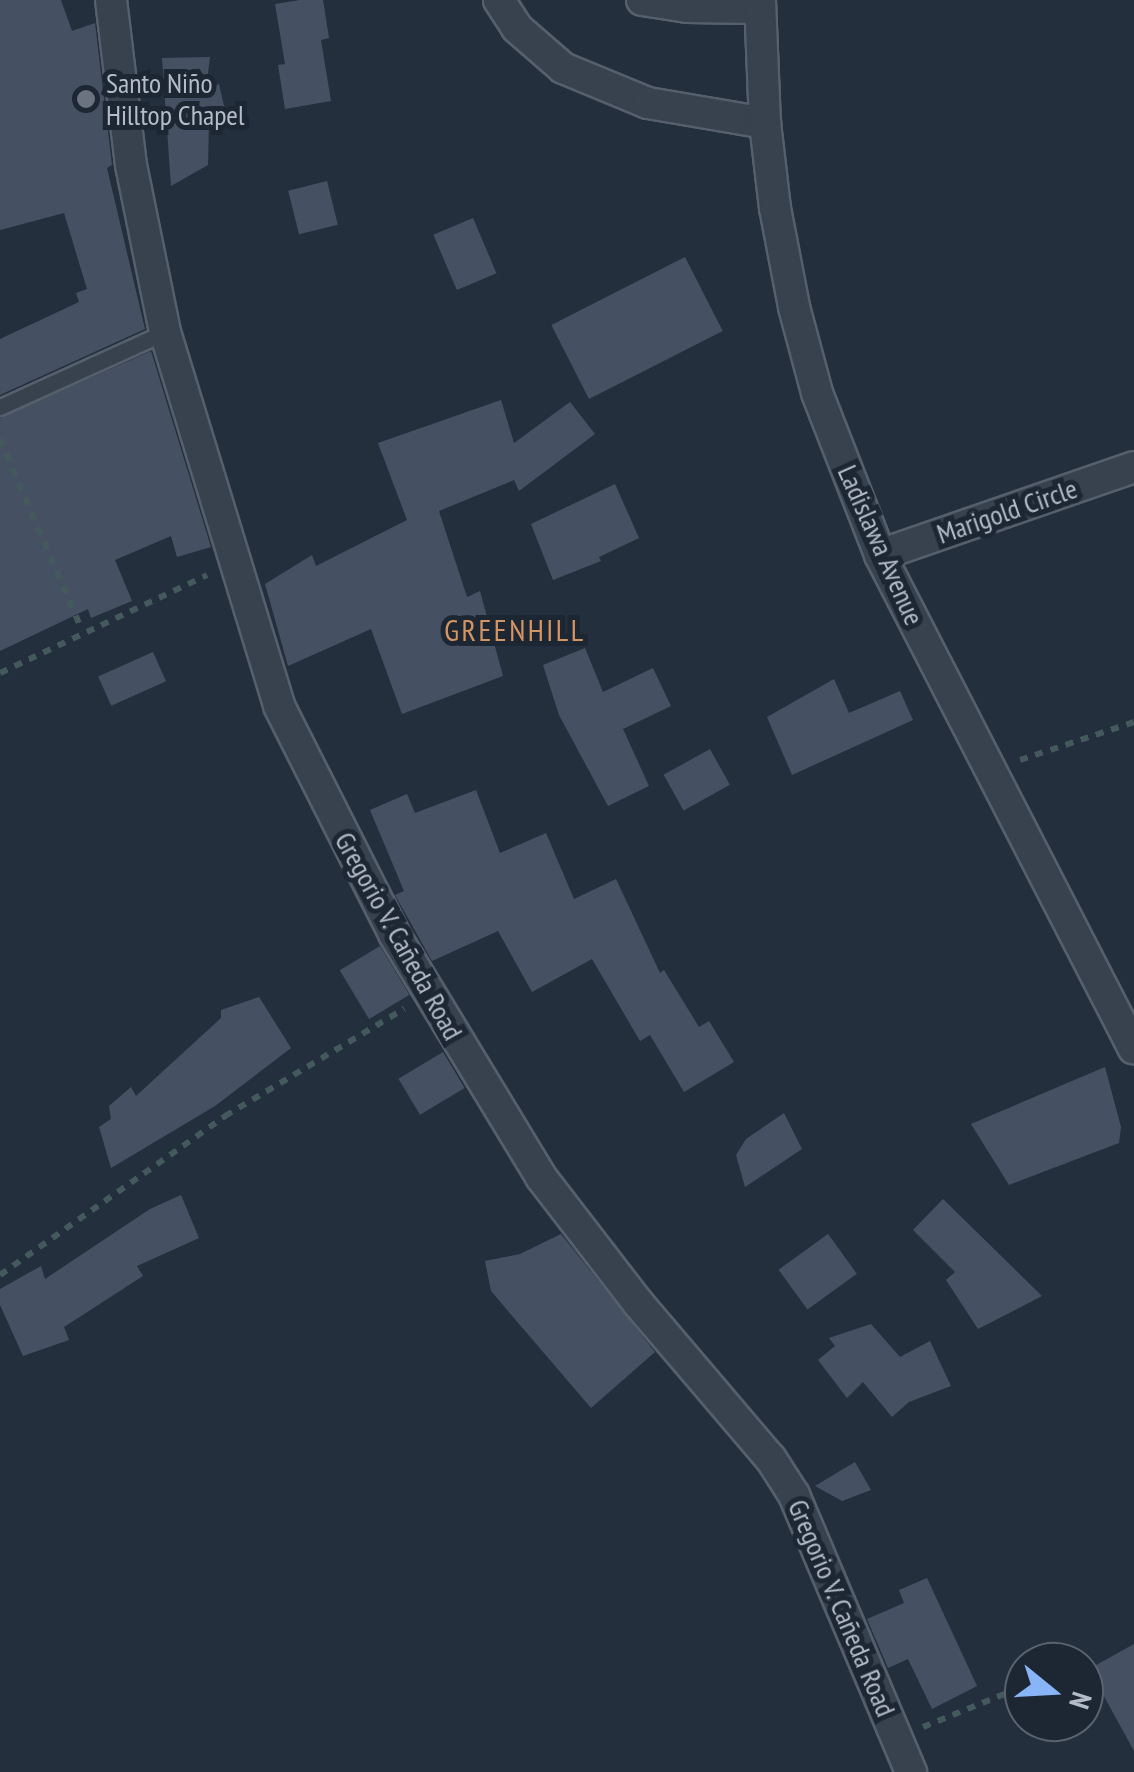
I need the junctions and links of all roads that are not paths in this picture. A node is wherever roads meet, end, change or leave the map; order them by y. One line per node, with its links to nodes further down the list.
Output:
1 (111, 0): 6 (street, Gregorio V. Cañeda Road)
2 (499, 0): 5 (street)
3 (642, 0): 4 (street)
4 (760, 4): 5 (street, Ladislawa Avenue)
5 (764, 123): 9 (street, Ladislawa Avenue)
6 (165, 332): 7 (lane); 12 (street, Gregorio V. Cañeda Road)
7 (0, 407)
8 (1134, 467): 9 (street, Marigold Circle)
9 (880, 555): 10 (street, Ladislawa Avenue)
10 (1122, 996): 11 (street, Ladislawa Avenue)
11 (1134, 1049)
12 (910, 1772)

